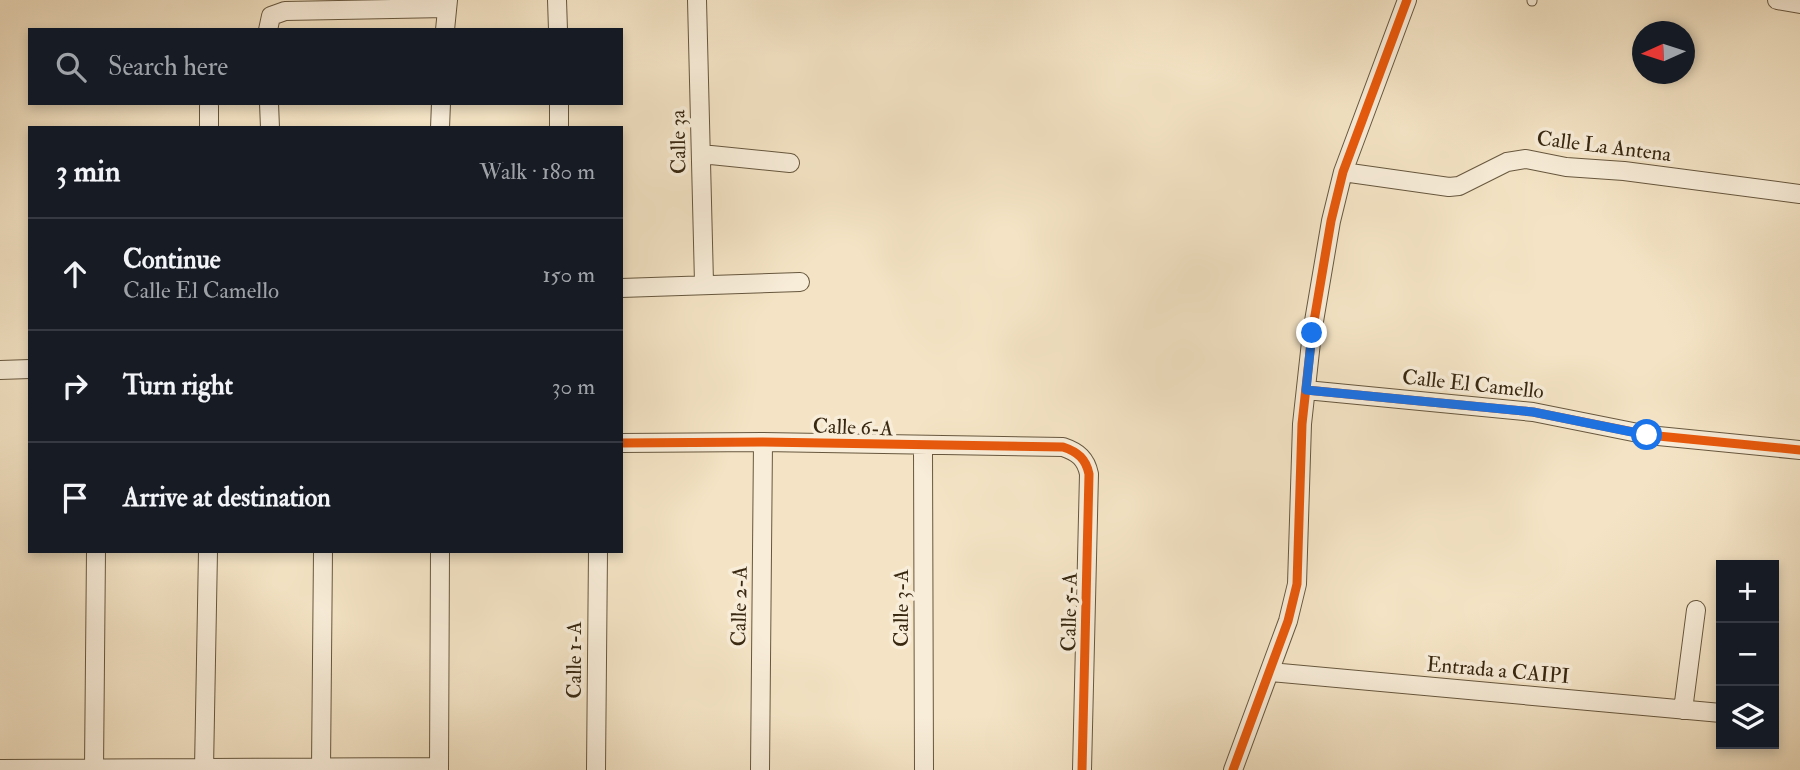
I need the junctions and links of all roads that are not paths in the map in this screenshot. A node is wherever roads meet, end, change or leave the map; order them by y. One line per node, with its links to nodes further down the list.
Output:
1 (557, 0): 9 (street)
2 (697, 0): 18 (street, Calle 3a)
3 (1407, 0): 20 (street)
4 (1777, 0): 6 (street)
5 (447, 4): 7 (street); 8 (street)
6 (1800, 4)
7 (268, 28)
8 (445, 28)
9 (558, 28)
10 (269, 105): 15 (street)
11 (442, 105): 16 (street)
12 (559, 105): 17 (street)
13 (209, 106): 14 (street)
14 (209, 126)
15 (270, 126)
16 (440, 126)
17 (559, 126)
18 (701, 154): 19 (street); 23 (street, Calle 3a)
19 (790, 163)
20 (1343, 172): 21 (street, Calle La Antena); 27 (street)
21 (1800, 194)
22 (800, 282): 23 (street)
23 (704, 283): 24 (street)
24 (623, 288)
25 (28, 369): 26 (street)
26 (0, 370)
27 (1306, 390): 31 (street, Calle El Camello); 39 (street)
28 (763, 442): 29 (street, Calle 6-A); 30 (street, Calle 6-A); 48 (street, Calle 2-A)
29 (623, 443)
30 (923, 447): 32 (street, Calle 6-A); 49 (street, Calle 3-A)
31 (1800, 450)
32 (1082, 456): 50 (street, Calle 5-A)
33 (96, 553): 44 (street)
34 (208, 553): 45 (street)
35 (323, 553): 42 (street)
36 (440, 553): 46 (street)
37 (598, 553): 47 (street, Calle 1-A)
38 (1696, 610): 40 (street)
39 (1270, 672): 40 (street, Entrada a CAIPI); 51 (street)
40 (1683, 710): 41 (street, Entrada a CAIPI)
41 (1716, 713)
42 (320, 768): 45 (street); 46 (street)
43 (0, 769): 44 (street)
44 (94, 769): 45 (street)
45 (204, 769)
46 (439, 769)
47 (596, 770)
48 (760, 770)
49 (924, 770)
50 (1082, 770)
51 (1233, 770)

